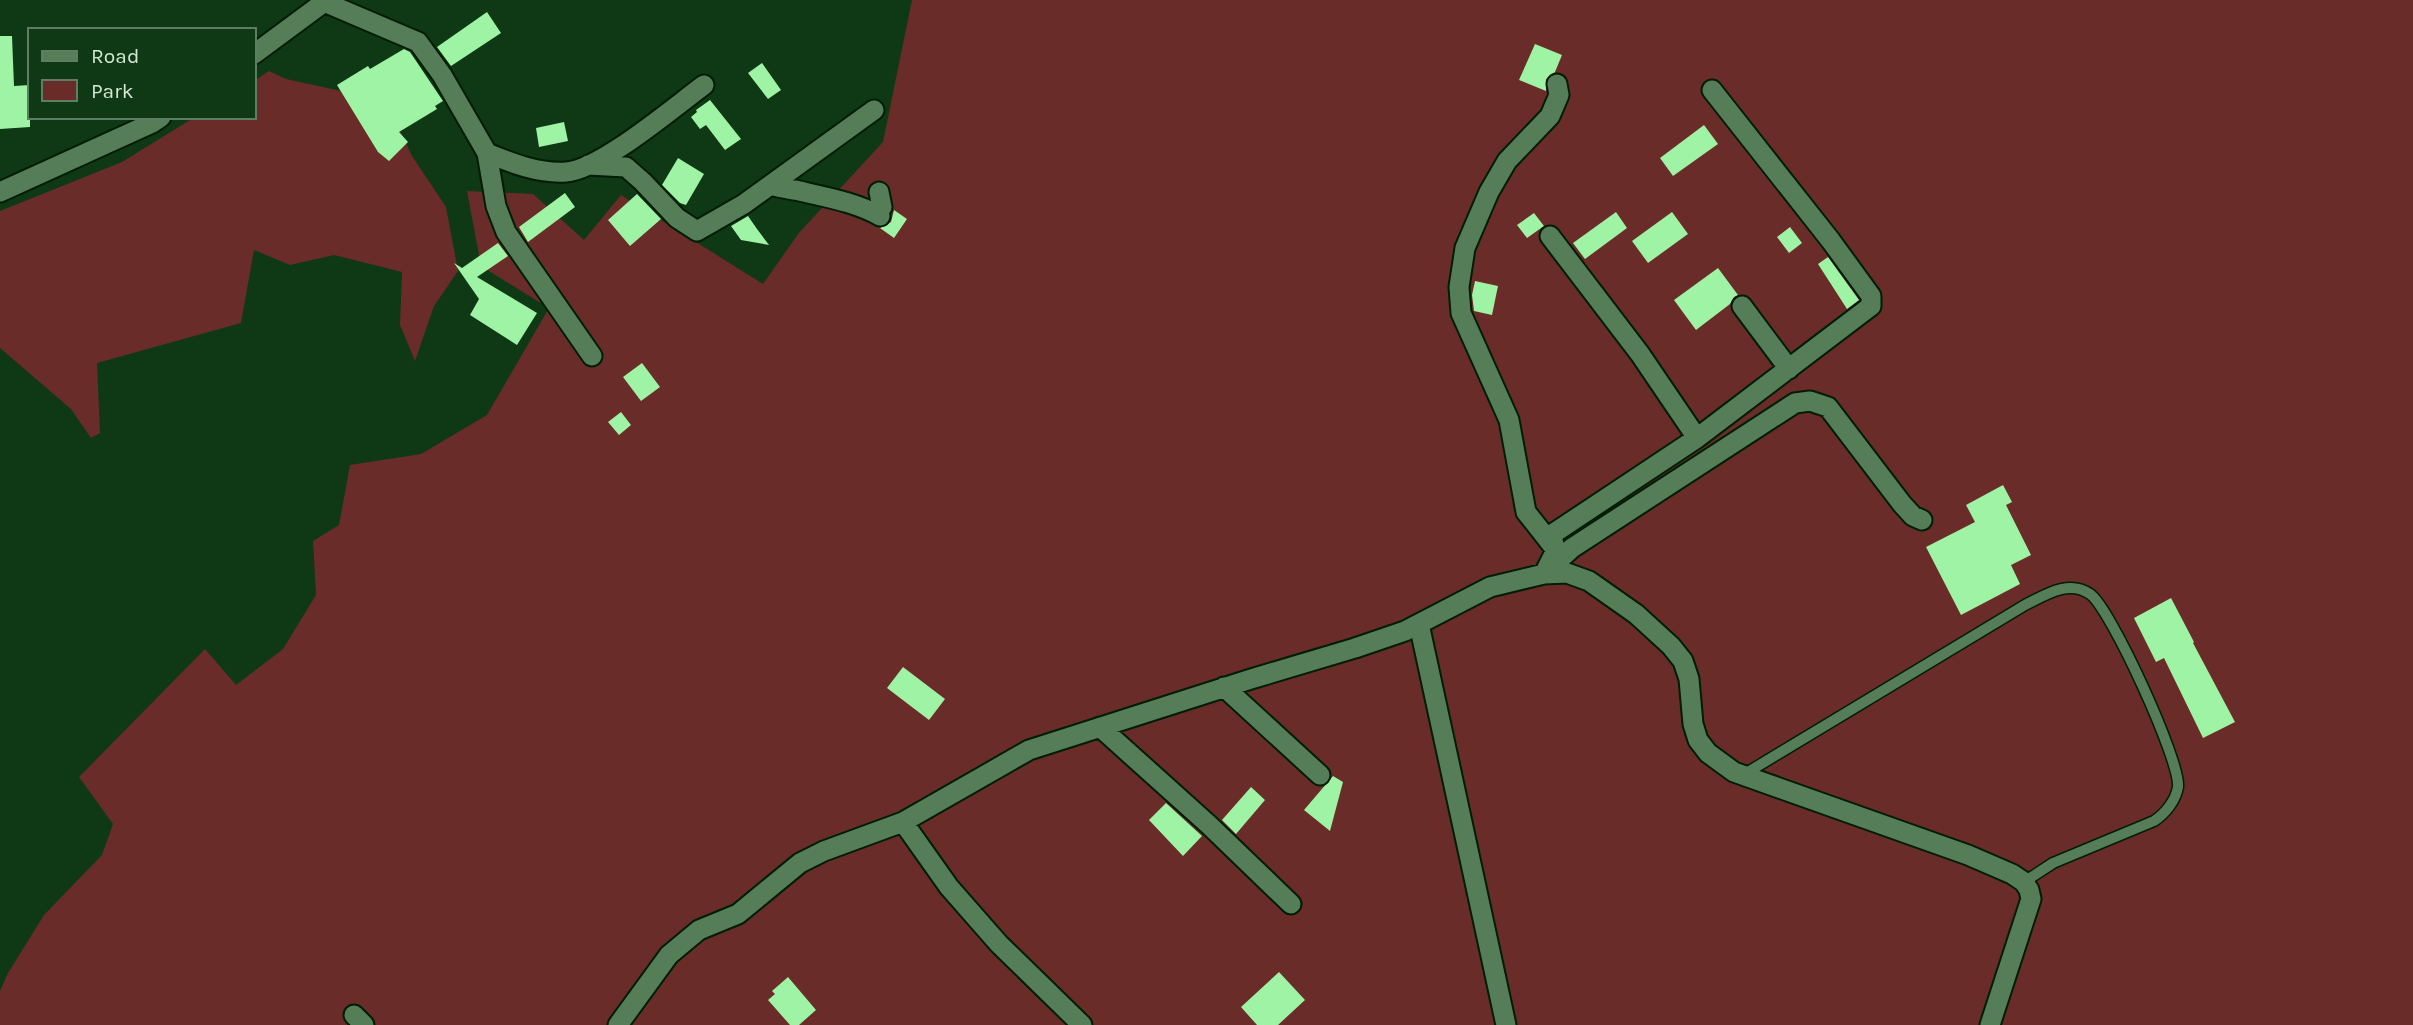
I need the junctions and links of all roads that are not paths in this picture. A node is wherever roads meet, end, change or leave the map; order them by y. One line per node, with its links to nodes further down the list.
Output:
1 (325, 1): 2 (street); 8 (street)
2 (256, 53)
3 (1557, 84): 19 (street)
4 (704, 85): 9 (street)
5 (1712, 90): 16 (street)
6 (874, 110): 10 (street)
7 (158, 119): 11 (street)
8 (487, 153): 9 (street); 15 (street)
9 (588, 164): 10 (street)
10 (771, 185): 12 (street)
11 (0, 192)
12 (879, 192)
13 (1550, 236): 17 (street)
14 (1742, 306): 16 (street)
15 (592, 356)
16 (1789, 369): 17 (street)
17 (1698, 438): 19 (street)
18 (1922, 520): 20 (street)
19 (1556, 550): 20 (street)
20 (1544, 574): 21 (street); 25 (street)
21 (1419, 624): 22 (street); 31 (street)
22 (1224, 687): 23 (street); 24 (street)
23 (1100, 727): 26 (street); 28 (street)
24 (1320, 775)
25 (1742, 775): 27 (street); 27 (lane)
26 (903, 822): 29 (street); 30 (street)
27 (2024, 882): 32 (street)
28 (1291, 904)
29 (618, 1025)
30 (1082, 1025)
31 (1506, 1025)
32 (1990, 1025)

